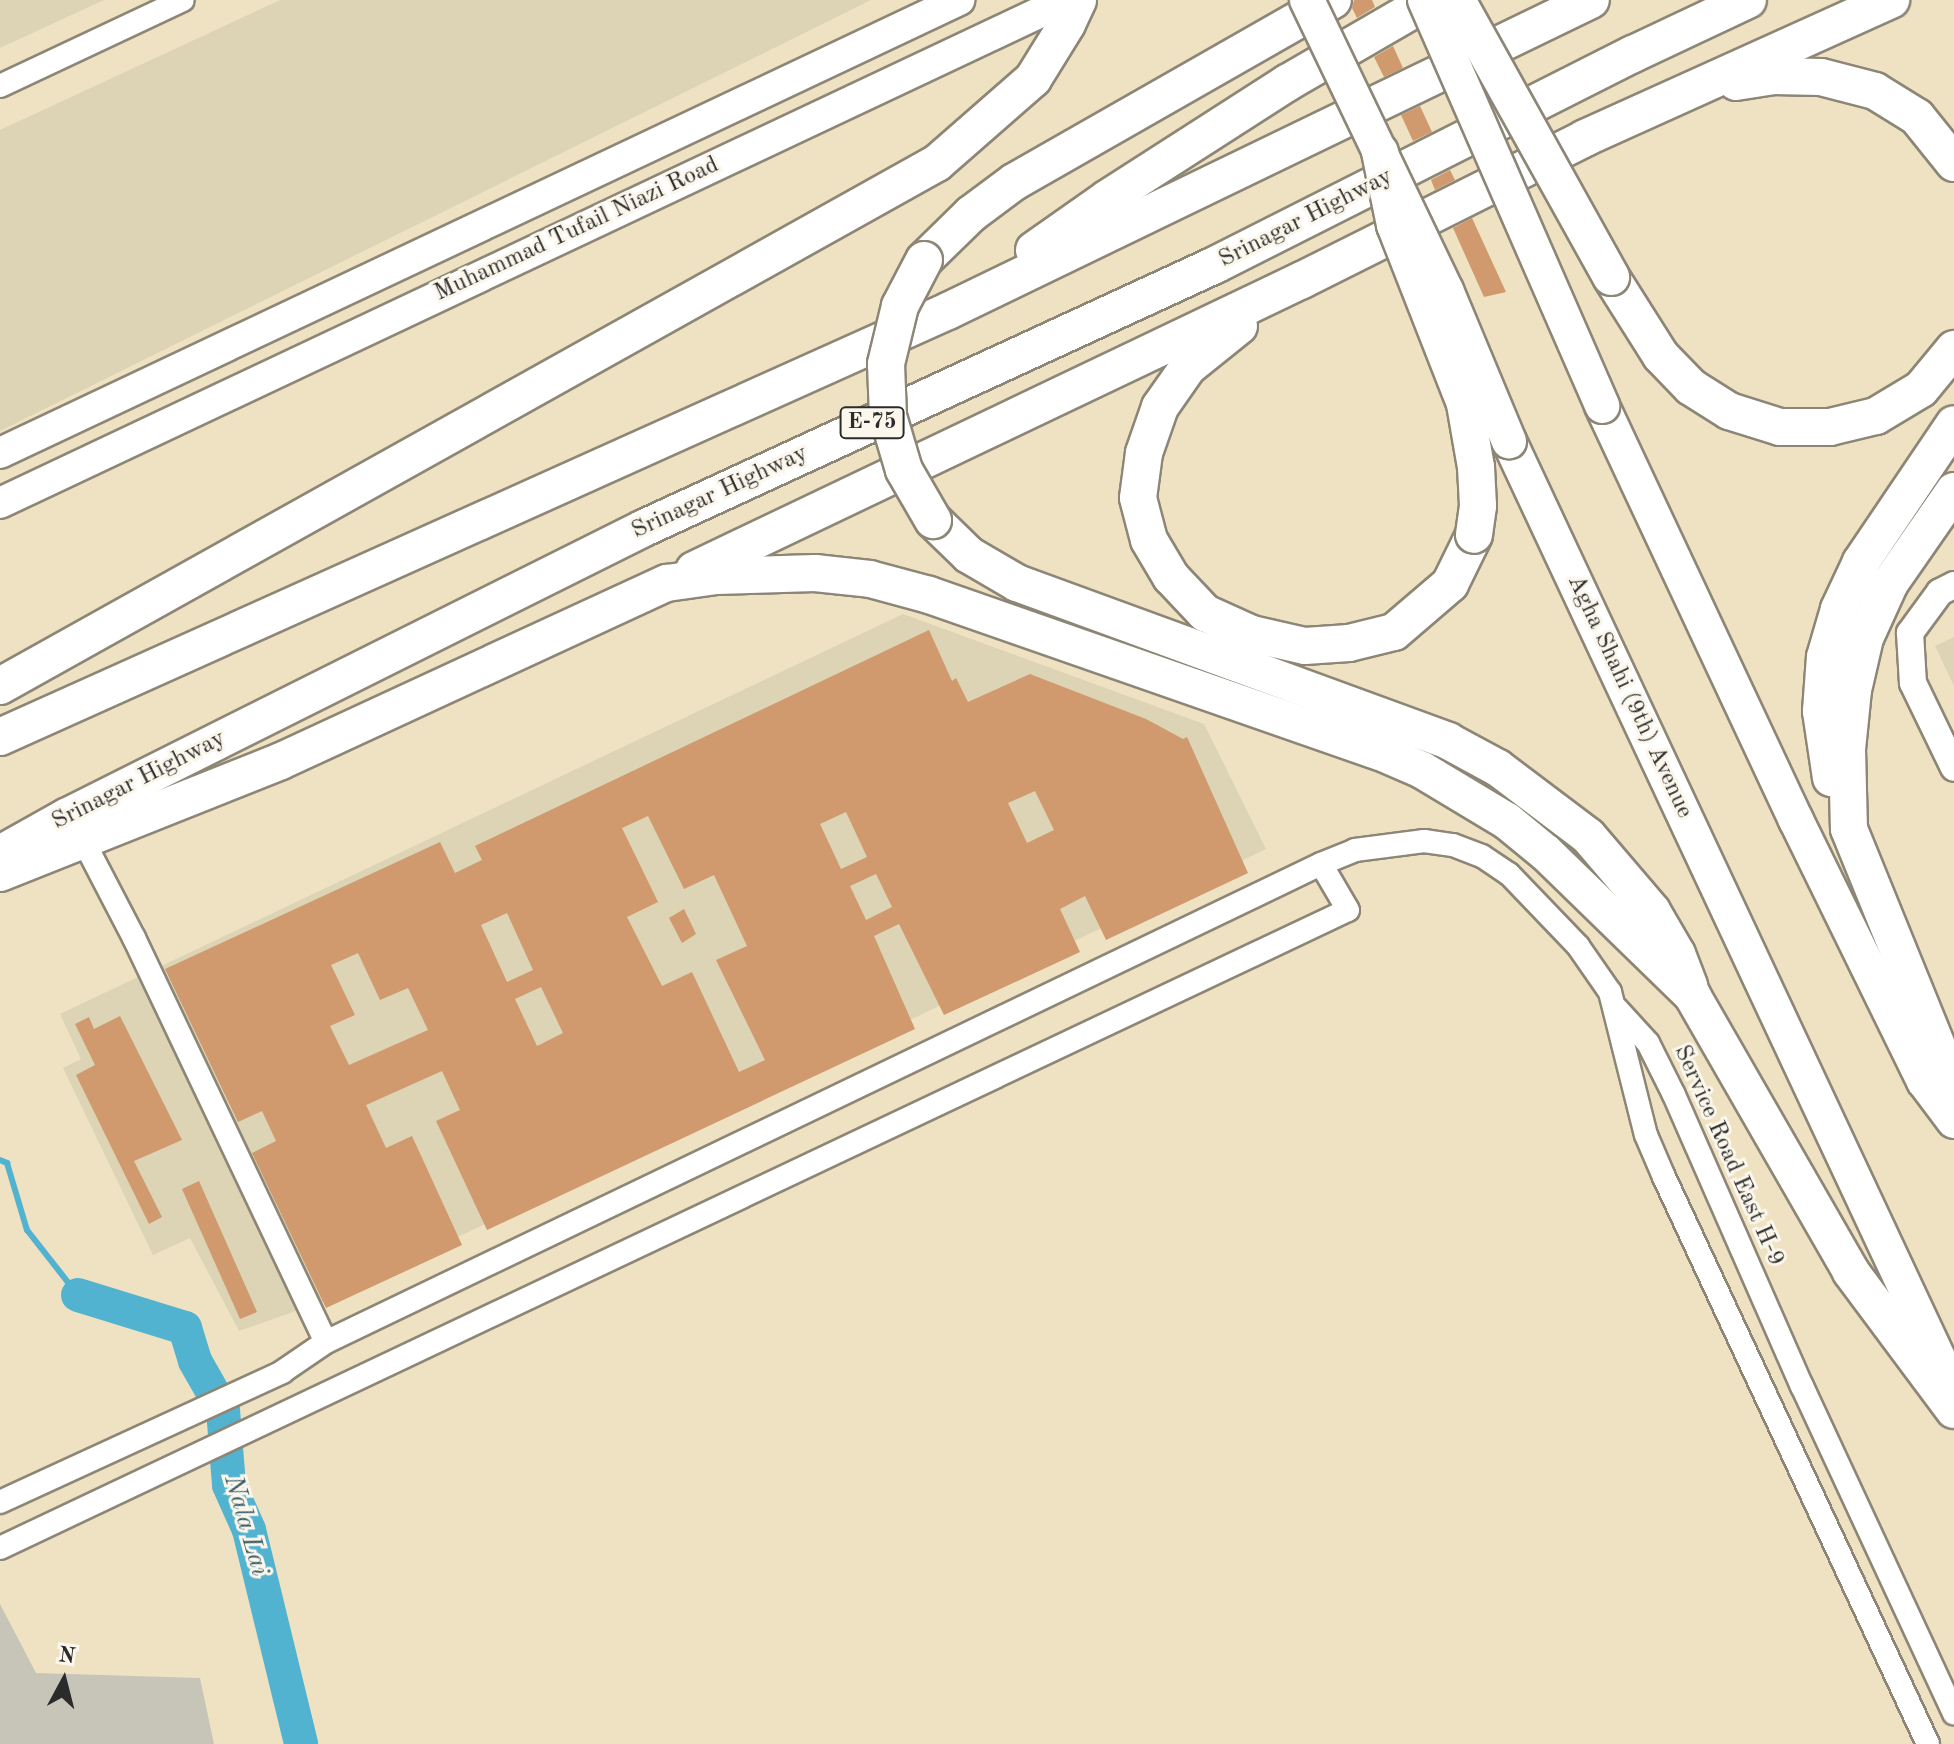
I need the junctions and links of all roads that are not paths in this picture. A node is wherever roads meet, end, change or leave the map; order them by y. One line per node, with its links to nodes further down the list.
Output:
1 (183, 0): 12 (street)
2 (959, 0): 18 (main road)
3 (1066, 0): 20 (main road, Muhammad Tufail Niazi Road)
4 (1078, 0): 27 (highway)
5 (1307, 0): 14 (main road, Agha Shahi (9th) Avenue, bridge)
6 (1333, 0): 35 (highway, bridge)
7 (1428, 0): 17 (highway); 38 (main road, bridge)
8 (1457, 0): 19 (highway, bridge)
9 (1591, 0): 17 (highway)
10 (1748, 0): 32 (highway, Srinagar Highway / E-75)
11 (1891, 0): 13 (highway)
12 (0, 86)
13 (1677, 97): 15 (highway); 16 (highway)
14 (1380, 152): 16 (highway, bridge); 40 (main road, Agha Shahi (9th) Avenue, bridge)
15 (1954, 163)
16 (1302, 280): 25 (highway)
17 (948, 311): 28 (highway)
18 (220, 349): 20 (main road); 22 (main road)
19 (1954, 349)
20 (240, 389): 24 (main road, Muhammad Tufail Niazi Road)
21 (1954, 424): 30 (highway)
22 (0, 453)
23 (1954, 491): 30 (highway)
24 (0, 503)
25 (667, 583): 31 (highway); 35 (highway)
26 (1954, 585): 29 (street)
27 (0, 686)
28 (0, 737)
29 (1954, 768)
30 (1849, 829): 37 (highway)
31 (83, 840): 34 (highway); 39 (street)
32 (0, 854)
33 (1321, 864): 36 (street); 39 (street); 43 (street)
34 (0, 873)
35 (1692, 995): 41 (highway)
36 (1616, 1008): 44 (street, Service Road East H-9); 45 (street)
37 (1954, 1087)
38 (1954, 1121)
39 (326, 1342): 42 (street)
40 (1954, 1392)
41 (1954, 1410)
42 (0, 1502)
43 (0, 1548)
44 (1954, 1713)
45 (1928, 1744)

